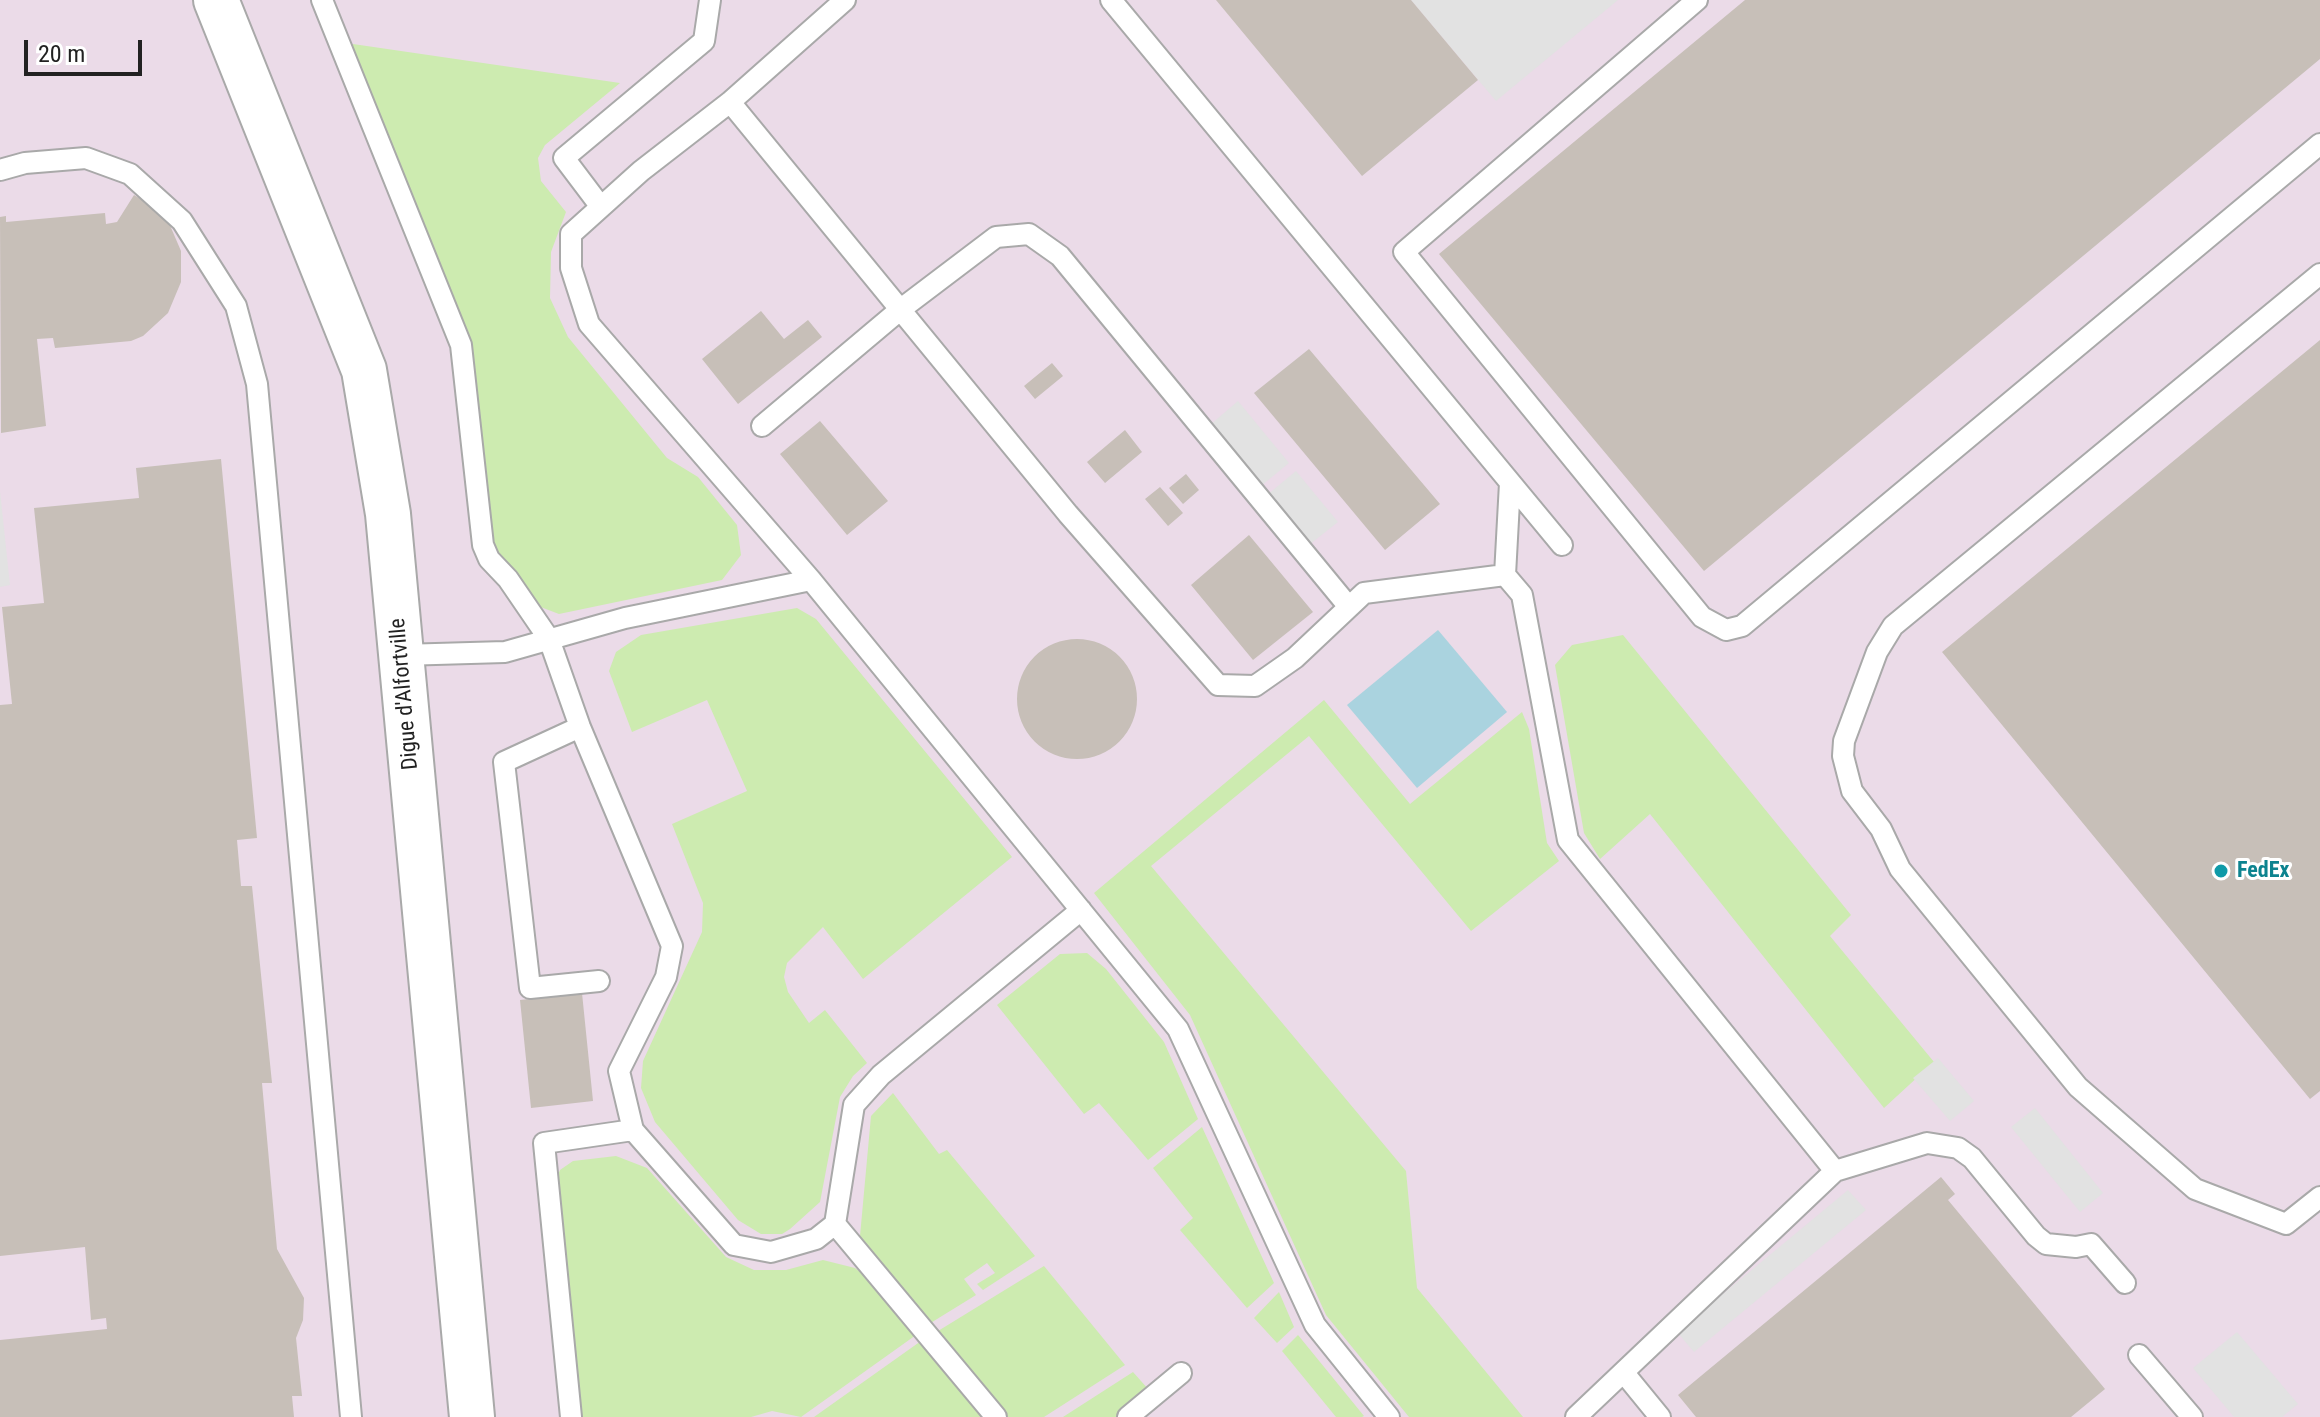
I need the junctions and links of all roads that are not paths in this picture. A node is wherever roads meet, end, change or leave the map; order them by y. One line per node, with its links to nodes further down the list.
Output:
1 (216, 0): 20 (street, Digue d'Alfortville)
2 (322, 0): 19 (lane)
3 (710, 0): 10 (lane)
4 (845, 0): 7 (lane)
5 (1111, 0): 14 (lane)
6 (1697, 0): 8 (lane)
7 (730, 102): 10 (lane); 12 (lane)
8 (2320, 144)
9 (0, 170): 32 (lane)
10 (601, 207): 17 (lane)
11 (2320, 274): 26 (lane)
12 (901, 309): 13 (lane); 18 (lane); 18 (lane)
13 (762, 426)
14 (1510, 483): 15 (lane); 16 (lane)
15 (1562, 545)
16 (1505, 575): 18 (lane); 25 (lane)
17 (811, 580): 19 (lane); 22 (lane)
18 (1349, 607)
19 (549, 639): 20 (lane); 21 (lane)
20 (401, 655): 33 (street, Digue d'Alfortville)
21 (580, 727): 23 (lane); 24 (lane)
22 (1081, 910): 27 (lane); 37 (lane)
23 (599, 981)
24 (633, 1130): 27 (lane); 34 (lane)
25 (1835, 1171): 28 (lane); 31 (lane)
26 (2320, 1197)
27 (835, 1224): 35 (lane)
28 (2125, 1283)
29 (2139, 1355): 40 (lane)
30 (1181, 1373): 36 (lane)
31 (1624, 1373): 38 (lane); 39 (lane)
32 (351, 1417)
33 (472, 1417)
34 (571, 1417)
35 (996, 1417)
36 (1128, 1417)
37 (1389, 1417)
38 (1576, 1417)
39 (1660, 1417)
40 (2192, 1417)

